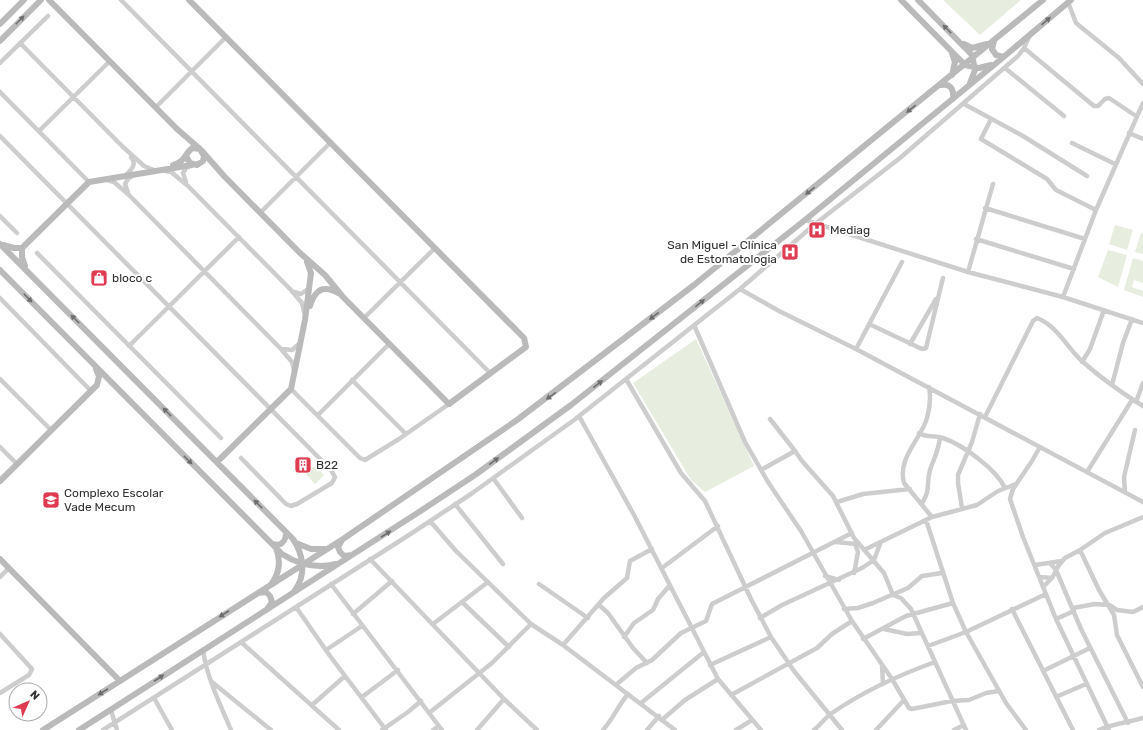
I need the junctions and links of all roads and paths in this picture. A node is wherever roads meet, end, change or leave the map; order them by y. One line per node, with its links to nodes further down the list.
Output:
1 (24, 0): 11 (street)
2 (41, 0): 15 (street, one-way to 2)
3 (49, 0): 23 (street)
4 (121, 0): 28 (street)
5 (189, 0): 13 (street)
6 (901, 0): 18 (street)
7 (918, 0): 14 (street, one-way to 7)
8 (1043, 0): 16 (street)
9 (1069, 1): 12 (street, one-way to 9); 30 (street)
10 (48, 16): 17 (street)
11 (0, 24)
12 (1030, 35): 19 (street); 20 (street)
13 (226, 37): 28 (street); 47 (street)
14 (957, 39): 16 (street); 21 (street)
15 (0, 41)
16 (994, 41): 20 (street); 21 (street)
17 (20, 43): 24 (street); 34 (street)
18 (948, 47): 25 (street); 29 (street)
19 (1024, 48): 27 (street); 40 (street)
20 (1006, 55): 22 (street)
21 (973, 58): 25 (street); 26 (street)
22 (1000, 60): 26 (street); 32 (street)
23 (110, 61): 34 (street); 38 (street)
24 (0, 63)
25 (965, 65): 26 (street); 29 (street)
26 (975, 68): 32 (street)
27 (1004, 68): 37 (street); 39 (street)
28 (192, 71): 38 (street); 60 (street)
29 (947, 79): 31 (street)
30 (1143, 84)
31 (941, 85): 35 (street); 175 (street, one-way to 175)
32 (966, 88): 35 (street)
33 (0, 92): 43 (street)
34 (74, 97): 43 (street); 49 (street)
35 (953, 99): 71 (street)
36 (1143, 103): 40 (street)
37 (964, 104): 41 (street); 72 (street)
38 (156, 107): 42 (street)
39 (1064, 116)
40 (1136, 116): 44 (street)
41 (991, 120): 59 (street); 68 (street)
42 (177, 129): 50 (street); 51 (street)
43 (39, 131): 62 (street)
44 (1129, 133): 46 (street); 52 (street)
45 (0, 136): 66 (street)
46 (1143, 139)
47 (331, 142): 60 (street); 79 (street)
48 (1072, 143): 52 (street)
49 (122, 146): 55 (street); 57 (street)
50 (201, 150): 51 (street); 54 (street); 58 (street)
51 (187, 154): 53 (street); 55 (street)
52 (1115, 164): 68 (street)
53 (192, 165): 54 (street); 55 (street); 64 (street)
54 (199, 165): 58 (street)
55 (156, 170): 56 (street); 64 (street)
56 (138, 173): 57 (street); 65 (street)
57 (126, 175): 61 (street)
58 (224, 176): 69 (street)
59 (1087, 176)
60 (296, 177): 69 (street); 92 (street)
61 (101, 179): 62 (street); 65 (street)
62 (89, 182): 66 (street)
63 (993, 184): 67 (street)
64 (188, 186): 74 (street)
65 (129, 195): 86 (street)
66 (67, 203): 78 (street); 103 (street)
67 (985, 208): 75 (street); 76 (street)
68 (1096, 210): 76 (street)
69 (260, 213): 81 (street)
70 (0, 216): 73 (street)
71 (805, 220): 72 (street); 185 (street, one-way to 71)
72 (815, 224): 87 (street); 97 (street)
73 (17, 233)
74 (239, 237): 86 (street); 95 (street)
75 (976, 239): 83 (street); 87 (street)
76 (1085, 239): 83 (street)
77 (0, 244): 78 (street); 85 (street)
78 (22, 248): 85 (street)
79 (435, 248): 92 (street); 119 (street)
80 (38, 253): 114 (street)
81 (300, 253): 88 (street); 89 (street)
82 (902, 262): 109 (street)
83 (1074, 269): 101 (street)
84 (0, 270): 93 (street)
85 (28, 271): 151 (street, one-way to 85)
86 (204, 271): 103 (street); 115 (street)
87 (968, 272): 101 (street)
88 (325, 276): 89 (street); 96 (street); 100 (street)
89 (311, 278): 94 (street)
90 (943, 278): 99 (street)
91 (0, 279): 93 (street)
92 (401, 282): 105 (street); 119 (street)
93 (15, 284): 118 (street, one-way to 118)
94 (310, 284): 95 (street); 98 (street); 107 (street)
95 (290, 288): 107 (street)
96 (324, 289): 98 (street); 100 (street)
97 (740, 289): 110 (street); 116 (street)
98 (317, 291): 107 (street)
99 (939, 294): 113 (street); 113 (street)
100 (344, 297): 105 (street)
101 (1063, 297): 104 (street)
102 (0, 298): 130 (street)
103 (169, 306): 114 (street); 134 (street)
104 (1104, 310): 106 (street); 117 (street)
105 (364, 318): 112 (street)
106 (1132, 319): 108 (street); 126 (street)
107 (305, 320): 111 (street)
108 (1143, 323)
109 (869, 324): 113 (street); 116 (street)
110 (694, 325): 122 (street); 153 (street)
111 (301, 342): 115 (street); 120 (street)
112 (389, 344): 123 (street); 132 (street)
113 (910, 344)
114 (130, 346): 145 (street)
115 (281, 349): 120 (street)
116 (856, 349): 128 (street)
117 (1082, 362): 126 (street); 138 (street)
118 (96, 368): 125 (street); 127 (street)
119 (491, 374): 132 (street)
120 (294, 375): 129 (street)
121 (0, 379): 140 (street)
122 (626, 379): 137 (street); 171 (street)
123 (352, 380): 136 (street); 142 (street)
124 (1143, 383): 131 (street)
125 (97, 385): 127 (street); 130 (street)
126 (1112, 385): 131 (street)
127 (114, 386): 177 (street, one-way to 177)
128 (929, 387): 135 (street); 143 (street)
129 (291, 389): 134 (street); 136 (street)
130 (91, 391): 140 (street)
131 (1134, 401): 133 (street); 154 (street)
132 (449, 404): 142 (street)
133 (1143, 406)
134 (271, 409): 150 (street); 151 (street)
135 (980, 414): 138 (street); 149 (street)
136 (318, 415): 142 (street)
137 (579, 416): 155 (street); 181 (street)
138 (985, 417): 146 (street)
139 (770, 419): 148 (street)
140 (51, 430): 152 (street)
141 (1136, 430): 160 (street)
142 (406, 434)
143 (919, 434): 144 (street); 159 (street)
144 (940, 436): 149 (street); 163 (street)
145 (221, 438)
146 (1040, 446): 154 (street); 157 (street)
147 (0, 447): 152 (street)
148 (795, 451): 153 (street); 161 (street)
149 (968, 452): 158 (street); 165 (street)
150 (241, 458)
151 (217, 462): 172 (street, one-way to 151)
152 (17, 464): 156 (street)
153 (761, 470): 184 (street)
154 (1087, 472): 160 (street)
155 (493, 478): 164 (street); 168 (street)
156 (0, 481)
157 (1016, 484): 158 (street); 193 (street)
158 (1005, 488): 165 (street)
159 (910, 489): 161 (street); 163 (street)
160 (1125, 492): 162 (street)
161 (837, 502): 173 (street)
162 (1143, 502)
163 (922, 503): 166 (street)
164 (455, 504): 170 (street); 192 (street)
165 (962, 508): 166 (street)
166 (932, 517): 169 (street)
167 (1143, 517): 183 (street)
168 (522, 518)
169 (926, 520): 179 (street); 198 (street)
170 (430, 521): 187 (street); 205 (street)
171 (718, 526): 195 (street); 211 (street)
172 (286, 532): 174 (street); 177 (street)
173 (852, 533): 176 (street); 178 (street)
174 (293, 539): 180 (street); 191 (street)
175 (343, 539): 180 (street); 185 (street)
176 (836, 542): 178 (street); 184 (street)
177 (272, 544): 191 (street); 210 (street)
178 (857, 544): 182 (street); 197 (street)
179 (880, 544): 182 (street); 188 (street)
180 (332, 546): 191 (street)
181 (652, 549): 195 (street); 219 (street)
182 (864, 550): 188 (street)
183 (1080, 550): 189 (street); 220 (street)
184 (812, 553): 199 (street); 211 (street)
185 (353, 555): 191 (street); 214 (street)
186 (0, 559): 194 (street)
187 (370, 559): 204 (street); 206 (street)
188 (874, 560): 197 (street); 216 (street)
189 (1062, 561): 190 (street); 196 (street)
190 (1050, 563): 193 (street); 196 (street)
191 (303, 564): 210 (street); 214 (street)
192 (503, 564)
193 (1035, 565): 201 (street)
194 (9, 568): 200 (street); 265 (street)
195 (662, 568): 209 (street)
196 (1056, 570): 202 (street); 226 (street)
197 (854, 573): 203 (street)
198 (942, 573): 216 (street); 218 (street)
199 (825, 576): 203 (street); 208 (street)
200 (0, 577)
201 (1040, 577): 202 (street); 212 (street)
202 (1052, 578): 212 (street)
203 (839, 580): 208 (street)
204 (392, 581): 227 (street); 233 (street)
205 (488, 582): 217 (street); 234 (street)
206 (331, 584): 221 (street); 227 (street)
207 (539, 584): 229 (street)
208 (830, 584): 224 (street); 230 (street)
209 (670, 585): 236 (street); 241 (street)
210 (269, 586): 213 (street)
211 (745, 587): 230 (street); 236 (street)
212 (1043, 587): 215 (street)
213 (257, 593): 223 (street); 265 (street, one-way to 265)
214 (292, 593): 223 (street)
215 (1046, 594): 225 (street); 231 (street)
216 (893, 595): 224 (street); 228 (street)
217 (462, 602): 233 (street); 247 (street)
218 (953, 603): 228 (street); 238 (street)
219 (599, 605): 229 (street); 241 (street)
220 (1109, 605): 222 (street); 226 (street); 270 (street)
221 (296, 607): 244 (street); 250 (street)
222 (1143, 607)
223 (267, 609): 249 (street)
224 (844, 609): 232 (street)
225 (1012, 609): 238 (street); 260 (street)
226 (1074, 610): 231 (street); 248 (street)
227 (353, 614): 235 (street)
228 (913, 614): 237 (street); 239 (street)
229 (588, 618): 245 (street)
230 (760, 618): 242 (street)
231 (1056, 619): 252 (street)
232 (852, 621): 243 (street); 256 (street)
233 (433, 624): 261 (street)
234 (531, 624): 245 (street); 247 (street)
235 (362, 626): 250 (street); 259 (street)
236 (692, 626): 251 (street); 254 (street)
237 (884, 628): 239 (street); 243 (street)
238 (966, 632): 246 (street); 271 (street)
239 (921, 633): 246 (street)
240 (0, 634): 272 (street)
241 (624, 637): 254 (street)
242 (771, 637): 256 (street); 257 (street)
243 (863, 639): 258 (street)
244 (241, 642): 255 (street); 283 (street)
245 (563, 645): 267 (street)
246 (928, 646): 253 (street)
247 (509, 647): 261 (street)
248 (1090, 648): 252 (street); 291 (street)
249 (203, 650): 255 (street); 284 (street, one-way to 249)
250 (326, 650): 262 (street)
251 (704, 652): 257 (street); 282 (street)
252 (1074, 656): 260 (street); 269 (street)
253 (935, 662): 264 (street); 281 (street)
254 (647, 663): 267 (street)
255 (205, 664): 266 (street); 277 (street)
256 (788, 664): 274 (street); 286 (street)
257 (710, 665): 263 (street)
258 (882, 666): 264 (street); 268 (street)
259 (398, 670): 275 (street); 280 (street)
260 (1043, 671): 276 (street)
261 (479, 673): 278 (street); 285 (street)
262 (345, 676): 275 (street); 283 (street)
263 (718, 679): 274 (street); 287 (street)
264 (892, 679): 268 (street); 279 (street)
265 (120, 681): 296 (street, one-way to 296)
266 (211, 681): 301 (street); 302 (street)
267 (617, 684): 273 (street)
268 (883, 684): 286 (street)
269 (1086, 684): 276 (street); 294 (street)
270 (1143, 687)
271 (999, 691): 281 (street); 317 (street)
272 (0, 693)
273 (628, 694): 282 (street); 308 (street)
274 (730, 695): 289 (street)
275 (362, 697): 295 (street)
276 (1056, 697): 318 (street)
277 (154, 698): 290 (street); 300 (street)
278 (504, 699): 306 (street); 307 (street)
279 (904, 700): 281 (street); 315 (street)
280 (421, 701): 285 (street); 295 (street)
281 (952, 701): 293 (street)
282 (641, 703): 287 (street)
283 (312, 705): 303 (street)
284 (111, 710): 290 (street); 297 (street)
285 (429, 713): 292 (street)
286 (830, 714): 313 (street); 314 (street)
287 (661, 718): 309 (street); 310 (street)
288 (1143, 718): 291 (street)
289 (752, 720): 311 (street); 312 (street)
290 (114, 722): 298 (street); 299 (street)
291 (1128, 723): 294 (street)
292 (439, 726): 304 (street); 305 (street)
293 (965, 728): 316 (street)
294 (1108, 728): 319 (street)
295 (384, 729)
296 (43, 730)
297 (79, 730)
298 (103, 730)
299 (117, 730)
300 (172, 730)
301 (231, 730)
302 (271, 730)
303 (339, 730)
304 (433, 730)
305 (442, 730)
306 (477, 730)
307 (537, 730)
308 (603, 730)
309 (647, 730)
310 (675, 730)
311 (736, 730)
312 (761, 730)
313 (814, 730)
314 (842, 730)
315 (876, 730)
316 (954, 730)
317 (1026, 730)
318 (1073, 730)
319 (1099, 730)

